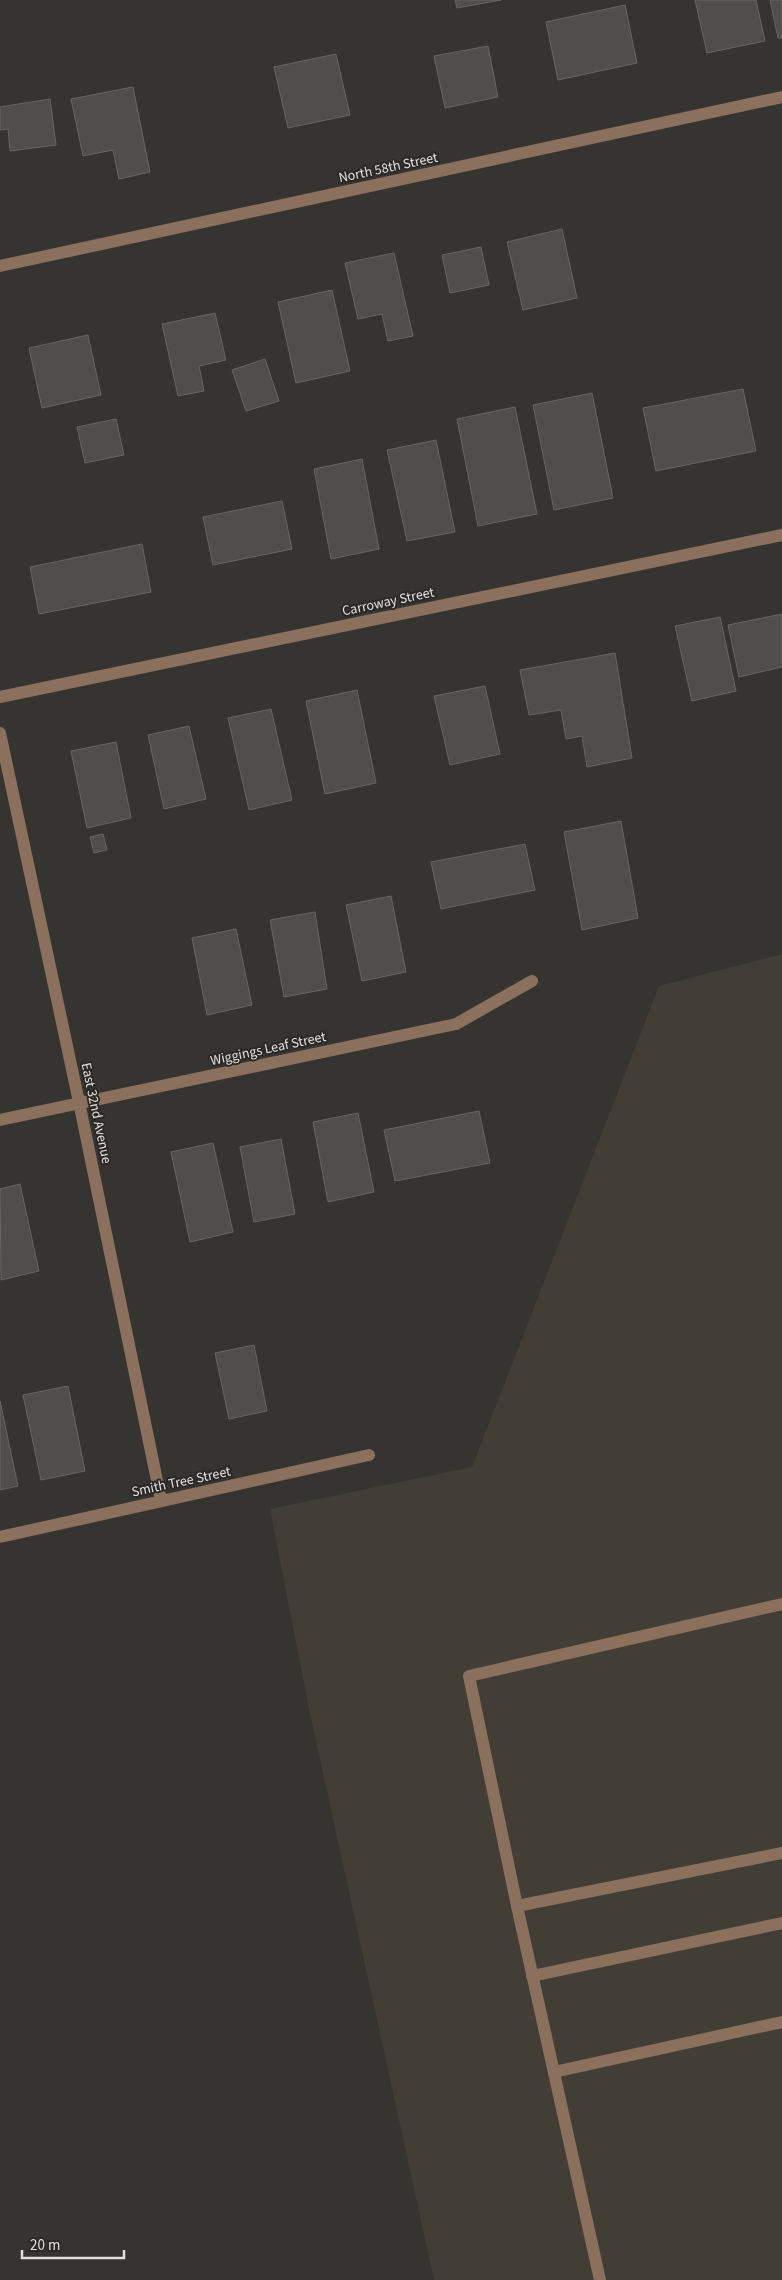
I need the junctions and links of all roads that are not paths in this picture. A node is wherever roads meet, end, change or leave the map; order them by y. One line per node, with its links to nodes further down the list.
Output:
1 (782, 98): 2 (street, North 58th Street)
2 (0, 266)
3 (782, 535): 4 (street, Carroway Street)
4 (0, 697)
5 (0, 733): 7 (street, East 32nd Avenue)
6 (532, 981): 7 (street, Wiggings Leaf Street)
7 (79, 1102): 8 (street, Wiggings Leaf Street); 10 (street, East 32nd Avenue)
8 (0, 1120)
9 (369, 1456): 10 (street, Smith Tree Street)
10 (161, 1500): 11 (street, Smith Tree Street)
11 (0, 1537)
12 (782, 1604): 14 (street)
13 (782, 1853): 14 (street)
14 (517, 1906): 16 (street)
15 (782, 1923): 16 (street)
16 (532, 1976): 18 (street)
17 (782, 2022): 18 (street)
18 (554, 2072): 19 (street)
19 (600, 2280)

